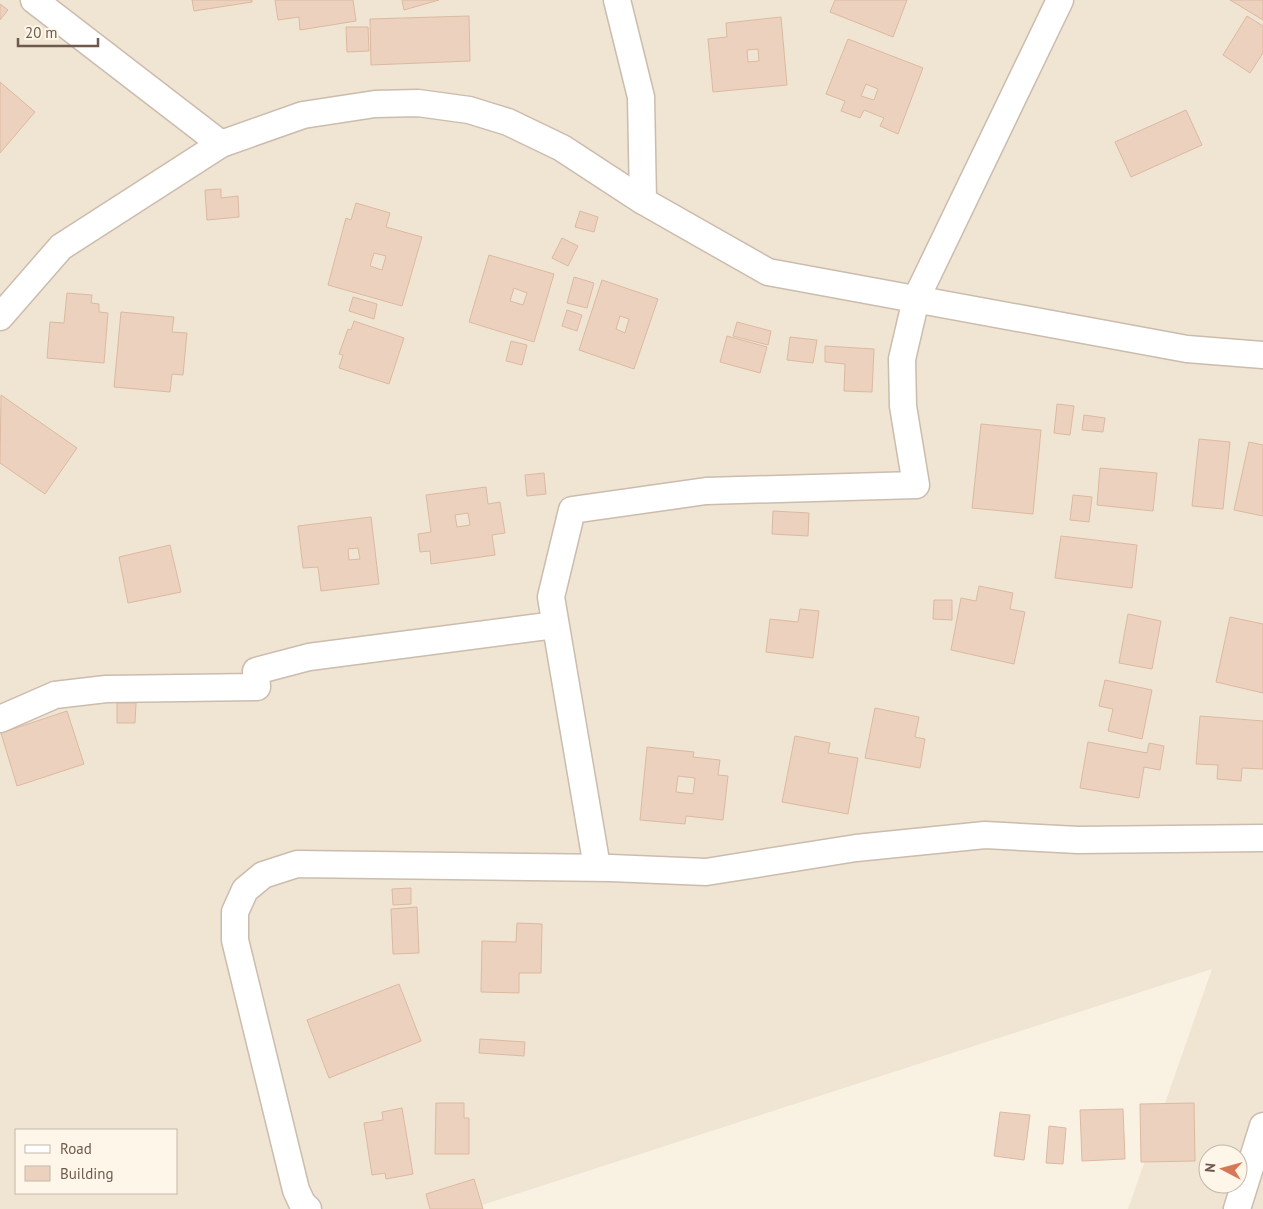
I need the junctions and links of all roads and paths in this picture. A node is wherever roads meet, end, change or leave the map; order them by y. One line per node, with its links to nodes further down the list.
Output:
1 (34, 0): 4 (street)
2 (617, 0): 5 (street)
3 (1060, 0): 6 (street)
4 (221, 144): 5 (street); 7 (street)
5 (643, 201): 6 (street)
6 (916, 299): 8 (street); 9 (street)
7 (0, 317)
8 (1263, 355)
9 (556, 625): 10 (street); 12 (street)
10 (0, 719)
11 (1263, 838): 12 (street)
12 (597, 868): 14 (street)
13 (1263, 1126): 15 (street)
14 (308, 1209)
15 (1237, 1209)

